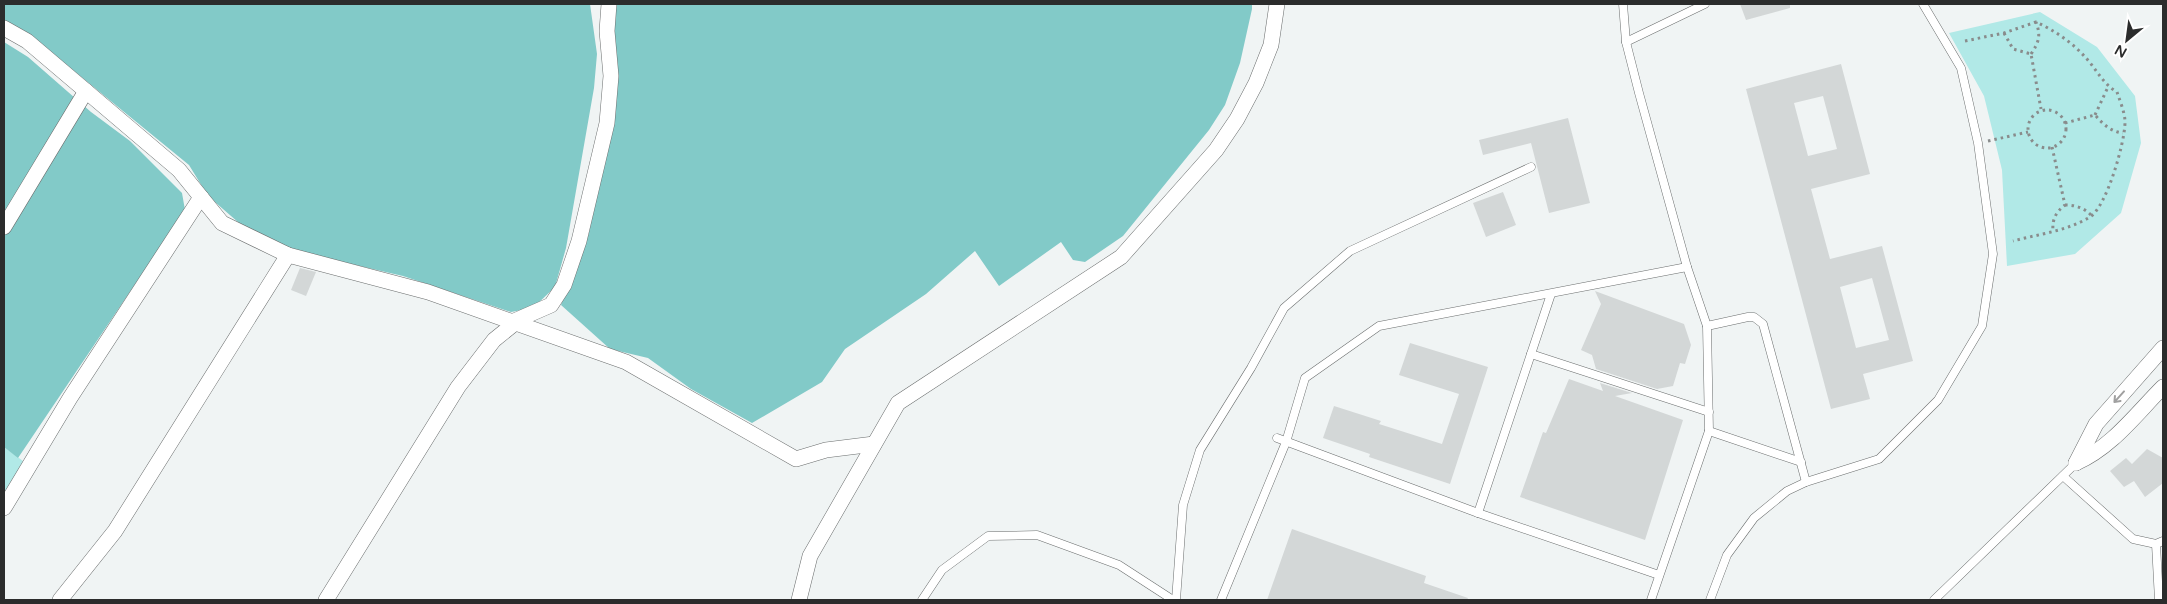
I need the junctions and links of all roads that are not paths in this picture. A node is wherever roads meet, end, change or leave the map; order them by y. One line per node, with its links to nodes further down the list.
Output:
1 (609, 4): 15 (street)
2 (1277, 4): 25 (street)
3 (1623, 4): 7 (lane)
4 (1705, 4): 7 (lane)
5 (1923, 4): 29 (lane)
6 (4, 28): 8 (street)
7 (1626, 42): 13 (lane)
8 (86, 91): 10 (street); 11 (street)
9 (1531, 167): 38 (lane)
10 (201, 197): 12 (street); 30 (street)
11 (4, 226)
12 (288, 255): 15 (street); 34 (street)
13 (1687, 267): 14 (lane); 16 (lane)
14 (1551, 294): 18 (lane); 24 (lane)
15 (514, 322): 25 (street); 35 (street)
16 (1707, 326): 21 (lane); 26 (lane)
17 (2163, 348): 19 (street)
18 (1531, 354): 21 (lane); 31 (lane)
19 (2144, 370): 20 (street); 27 (street, one-way to 27)
20 (2163, 387): 27 (street)
21 (1709, 412): 22 (lane)
22 (1709, 431): 26 (lane); 33 (lane)
23 (1277, 438): 24 (lane)
24 (1286, 442): 31 (lane); 39 (lane)
25 (874, 444): 36 (street)
26 (1800, 462): 29 (lane)
27 (2076, 463): 28 (lane)
28 (2063, 476): 32 (lane); 42 (lane)
29 (1806, 482): 41 (lane)
30 (4, 508)
31 (1478, 513): 33 (lane)
32 (2160, 543): 43 (lane)
33 (1659, 575): 40 (lane)
34 (60, 600)
35 (326, 600)
36 (799, 600)
37 (922, 600): 38 (lane)
38 (1175, 600)
39 (1221, 600)
40 (1650, 600)
41 (1710, 600)
42 (1934, 600)
43 (2159, 600)

